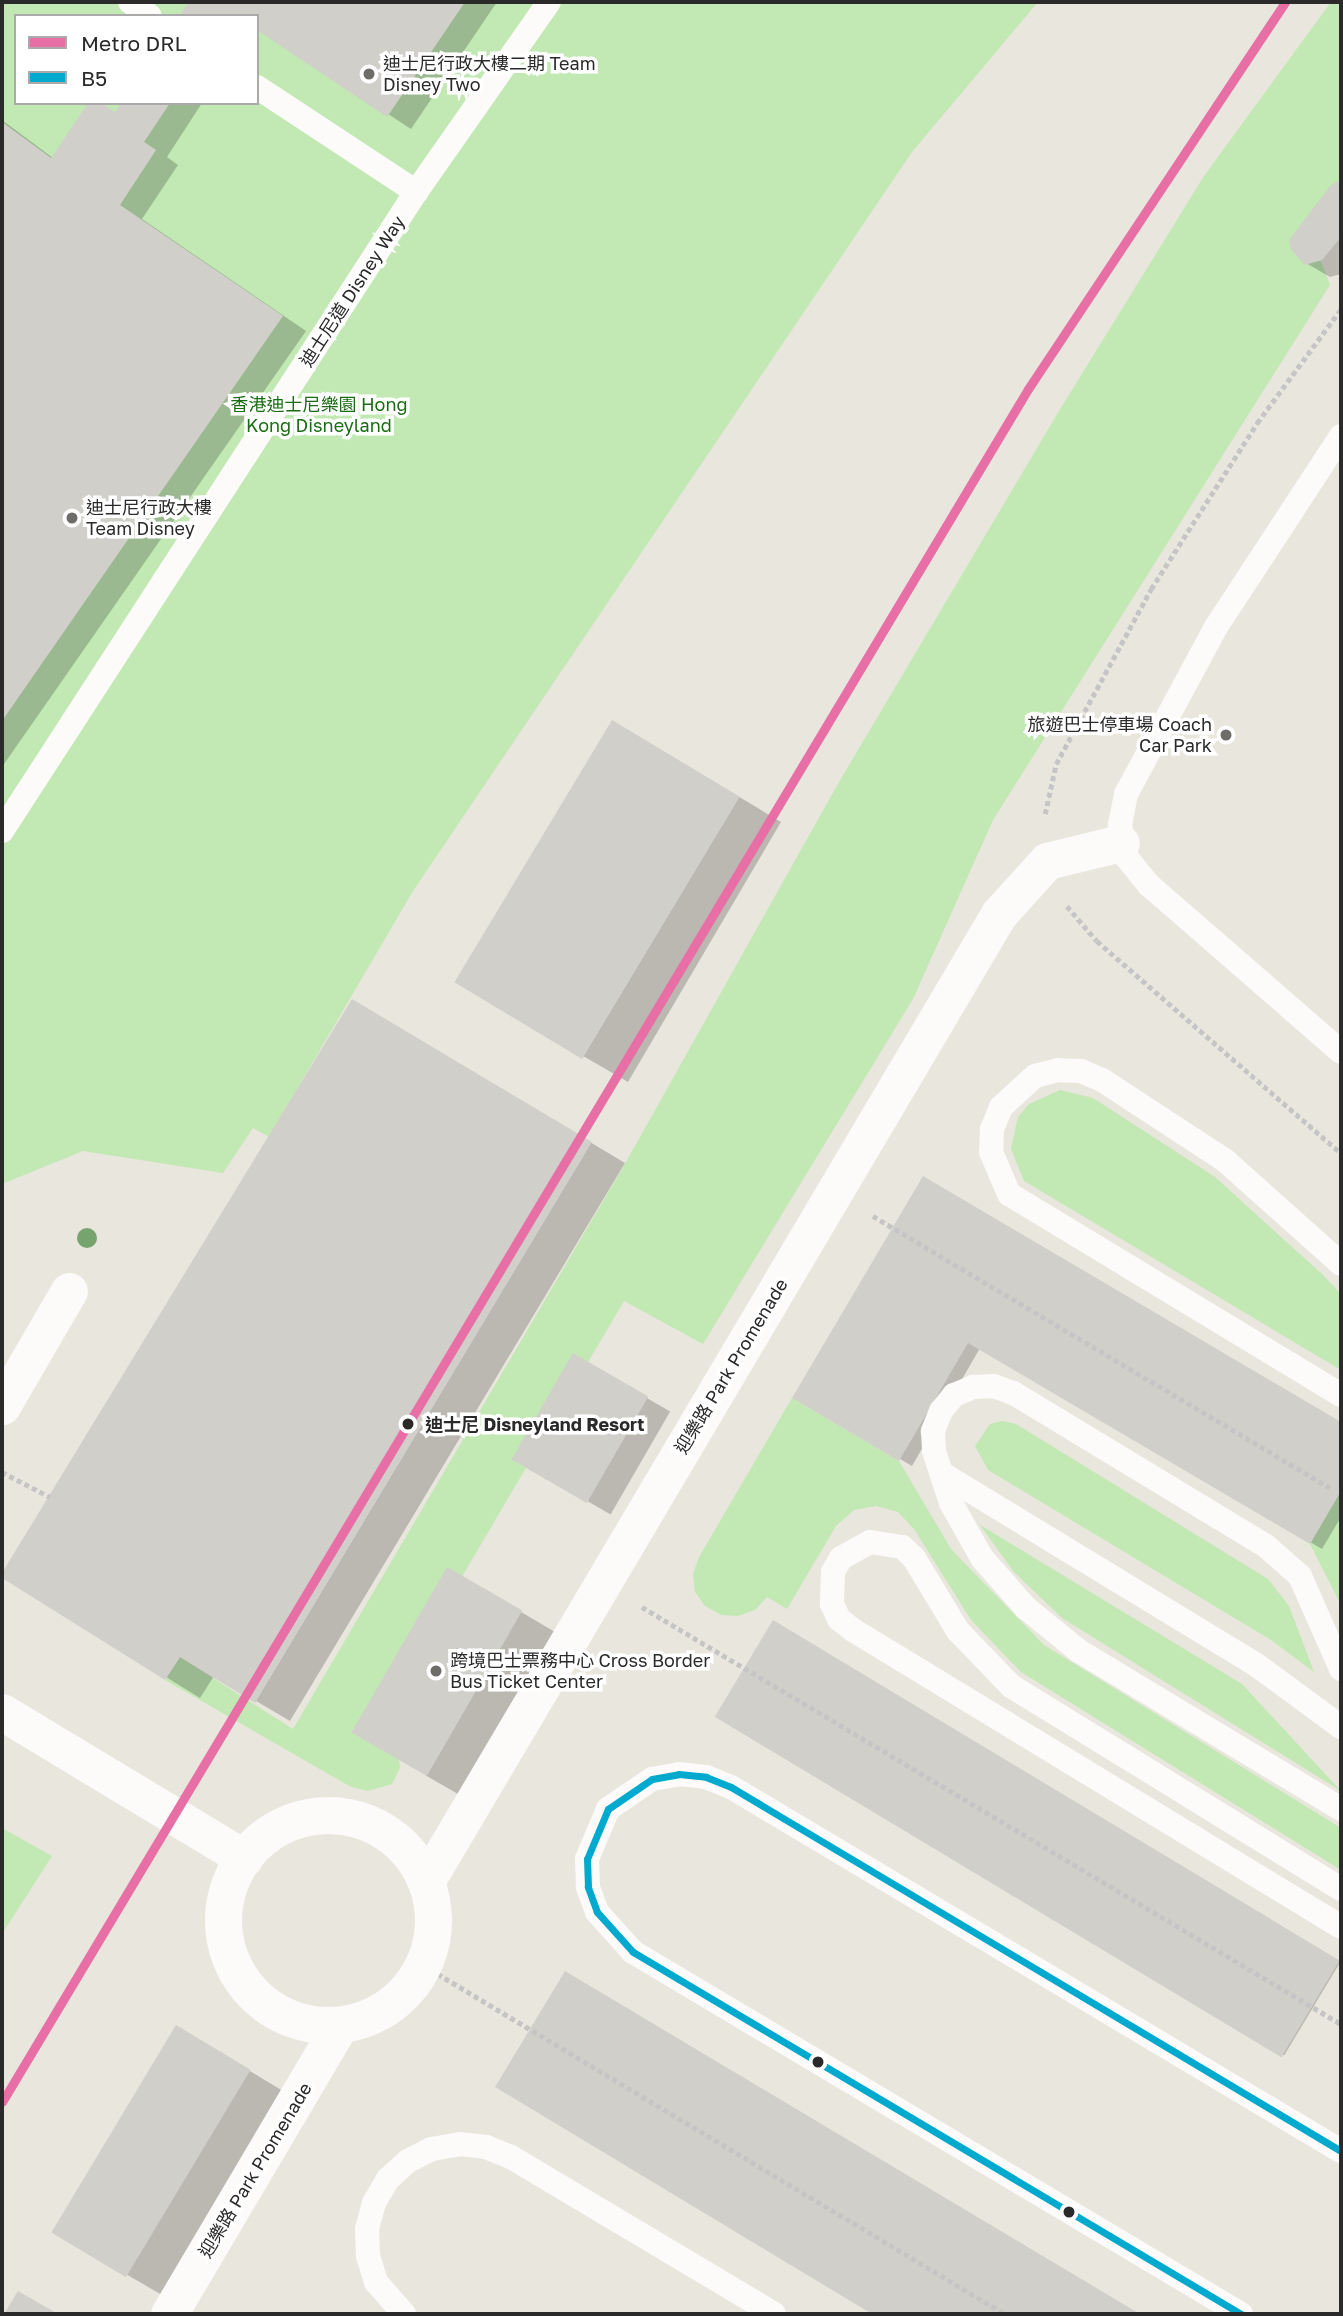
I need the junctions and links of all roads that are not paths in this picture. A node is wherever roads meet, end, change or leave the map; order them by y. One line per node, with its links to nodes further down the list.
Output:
1 (130, 2): 3 (lane)
2 (549, 2): 5 (lane, 迪士尼道 Disney Way)
3 (147, 14)
4 (259, 88): 5 (lane)
5 (416, 192): 7 (lane, 迪士尼道 Disney Way)
6 (1341, 436): 8 (lane)
7 (2, 831)
8 (1121, 843): 9 (lane); 20 (street, 迎樂路 Park Promenade)
9 (1341, 1052)
10 (1341, 1264): 12 (lane)
11 (69, 1291): 13 (street)
12 (1341, 1395)
13 (2, 1406)
14 (941, 1473): 15 (lane); 17 (lane); 18 (lane)
15 (1341, 1669)
16 (2, 1712): 19 (street)
17 (1341, 1727)
18 (1341, 1809)
19 (244, 1858): 20 (street); 23 (street)
20 (427, 1880): 23 (street)
21 (1341, 1889): 22 (lane)
22 (1341, 1927)
23 (340, 2025): 25 (street, 迎樂路 Park Promenade)
24 (1341, 2151): 28 (lane)
25 (169, 2314)
26 (404, 2314): 27 (lane)
27 (774, 2314)
28 (1241, 2314)

